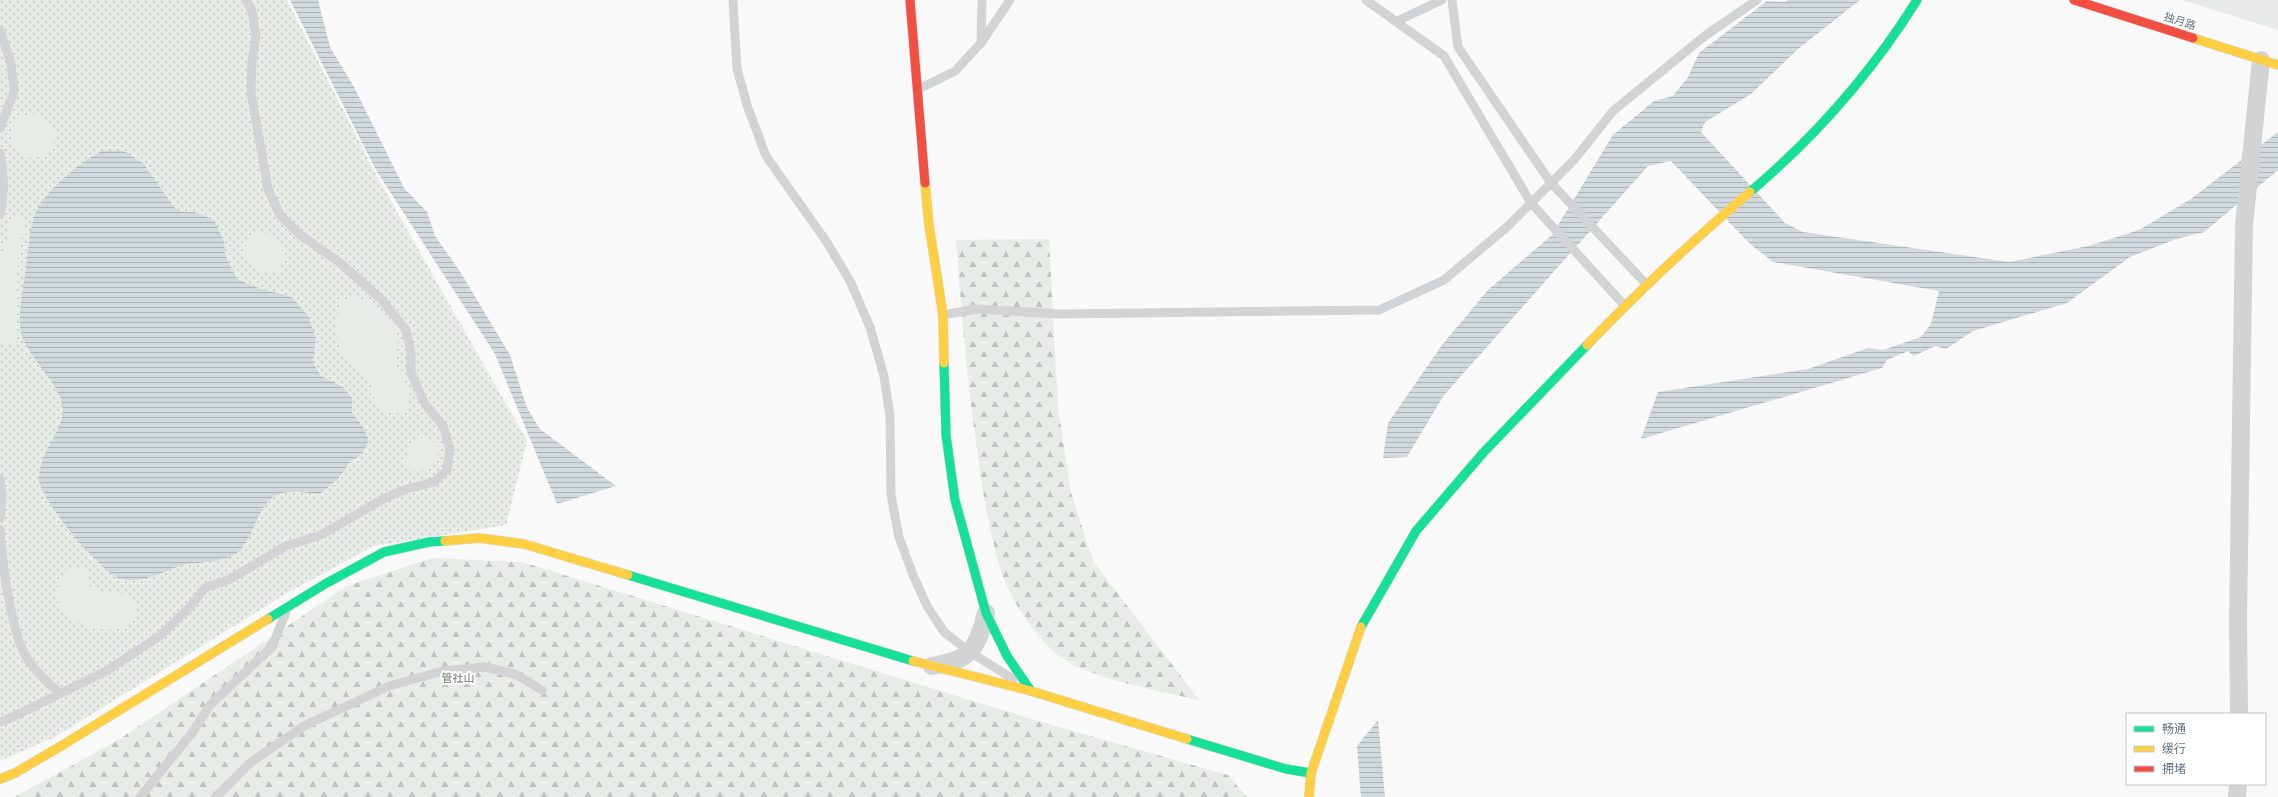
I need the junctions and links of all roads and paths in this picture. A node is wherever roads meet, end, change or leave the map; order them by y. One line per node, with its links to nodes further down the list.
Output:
1 (246, 0): 37 (lane)
2 (733, 0): 33 (lane)
3 (910, 0): 19 (street)
4 (982, 0): 14 (lane)
5 (1010, 0): 14 (lane)
6 (1366, 0): 12 (lane)
7 (1442, 0): 12 (lane)
8 (1452, 0): 15 (lane)
9 (1757, 0): 22 (lane)
10 (1917, 0): 25 (street)
11 (2074, 0): 17 (street, 独月路)
12 (1397, 21): 16 (lane)
13 (0, 30): 20 (lane)
14 (981, 43): 19 (lane)
15 (1458, 47): 16 (lane); 22 (lane)
16 (1444, 56): 23 (lane)
17 (2261, 60): 18 (street, 独月路); 38 (street)
18 (2278, 65)
19 (917, 90): 27 (street)
20 (0, 128)
21 (0, 153): 24 (lane)
22 (1551, 183): 23 (lane); 25 (lane)
23 (1531, 204): 26 (lane); 27 (lane)
24 (0, 215)
25 (1647, 285): 26 (street)
26 (1625, 306): 40 (street)
27 (943, 316): 32 (street)
28 (0, 479): 29 (lane)
29 (0, 518)
30 (0, 529): 37 (lane)
31 (289, 606): 34 (street); 41 (street); 43 (lane)
32 (986, 613): 33 (street); 36 (street)
33 (970, 652): 34 (street); 36 (lane)
34 (931, 666): 36 (street)
35 (542, 690): 44 (lane)
36 (1031, 691): 40 (street)
37 (60, 693): 39 (lane)
38 (2239, 713)
39 (0, 722)
40 (1311, 773): 45 (street)
41 (0, 779)
42 (2238, 785): 46 (street)
43 (140, 797)
44 (216, 797)
45 (1308, 797)
46 (2237, 797)

